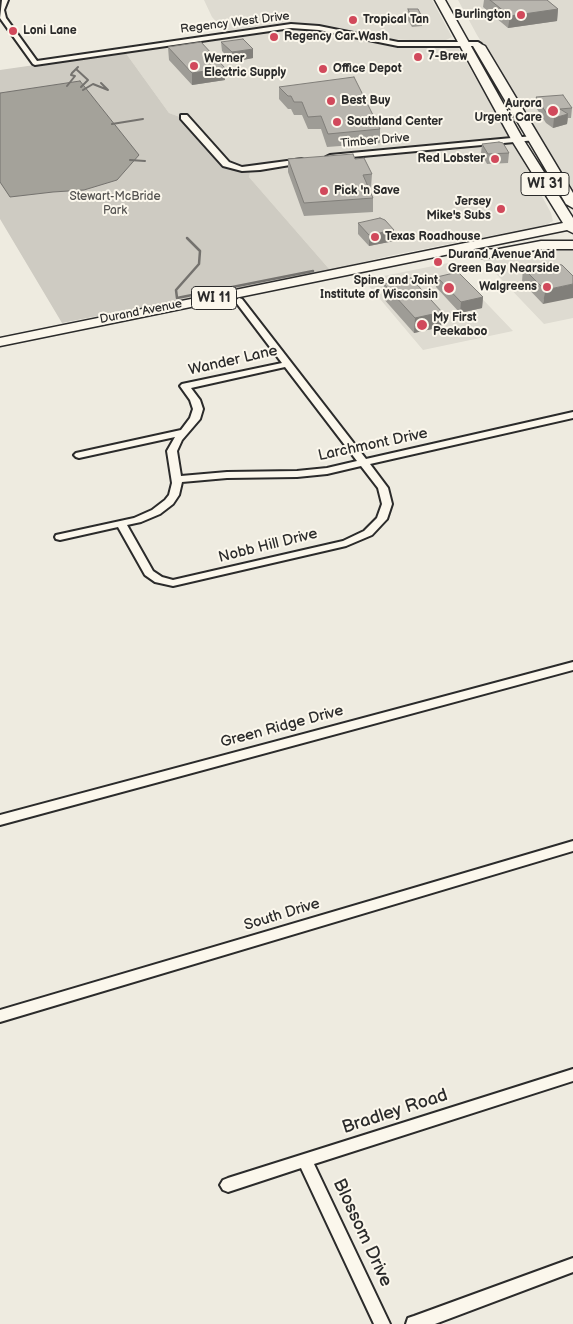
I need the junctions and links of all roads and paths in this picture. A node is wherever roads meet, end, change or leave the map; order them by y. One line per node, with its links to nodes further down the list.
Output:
1 (5, 0): 3 (street, Regency West Drive)
2 (447, 3): 3 (main road, WI 31); 3 (main road)
3 (469, 42): 5 (main road, WI 31); 5 (main road, WI 31)
4 (184, 116): 7 (street)
5 (526, 141): 6 (street, Timber Drive); 8 (main road, WI 31); 9 (main road, WI 31)
6 (319, 159)
7 (310, 160)
8 (550, 192): 10 (main road, WI 31); 11 (main road)
9 (573, 204)
10 (572, 228): 11 (main road, Durand Avenue / WI 11); 13 (main road, Durand Avenue / WI 11)
11 (538, 232): 14 (main road, Durand Avenue / WI 11)
12 (573, 245): 13 (main road)
13 (476, 254): 14 (main road, Durand Avenue / WI 11)
14 (397, 265): 15 (main road, Durand Avenue / WI 11)
15 (354, 274): 16 (main road, Durand Avenue / WI 11); 17 (main road, Durand Avenue / WI 11)
16 (239, 302): 17 (main road, Durand Avenue / WI 11); 19 (street, Nobb Hill Drive)
17 (71, 328): 18 (main road, Durand Avenue / WI 11)
18 (0, 342)
19 (288, 364): 21 (street, Wander Lane); 23 (street, Nobb Hill Drive)
20 (573, 415): 23 (street, Larchmont Drive)
21 (184, 432): 22 (street); 24 (street, Wander Lane)
22 (79, 455)
23 (364, 463): 24 (street, Larchmont Drive); 25 (street, Nobb Hill Drive)
24 (176, 479): 25 (street, Wander Lane)
25 (121, 523): 26 (street, Wander Lane)
26 (60, 537)
27 (573, 666): 28 (street, Green Ridge Drive)
28 (0, 820)
29 (573, 846): 30 (street, South Drive)
30 (0, 1016)
31 (573, 1075): 32 (street, Bradley Road)
32 (305, 1160): 33 (street, Bradley Road); 35 (street, Blossom Drive)
33 (228, 1185)
34 (573, 1265): 36 (street)
35 (382, 1324)
36 (414, 1324)

